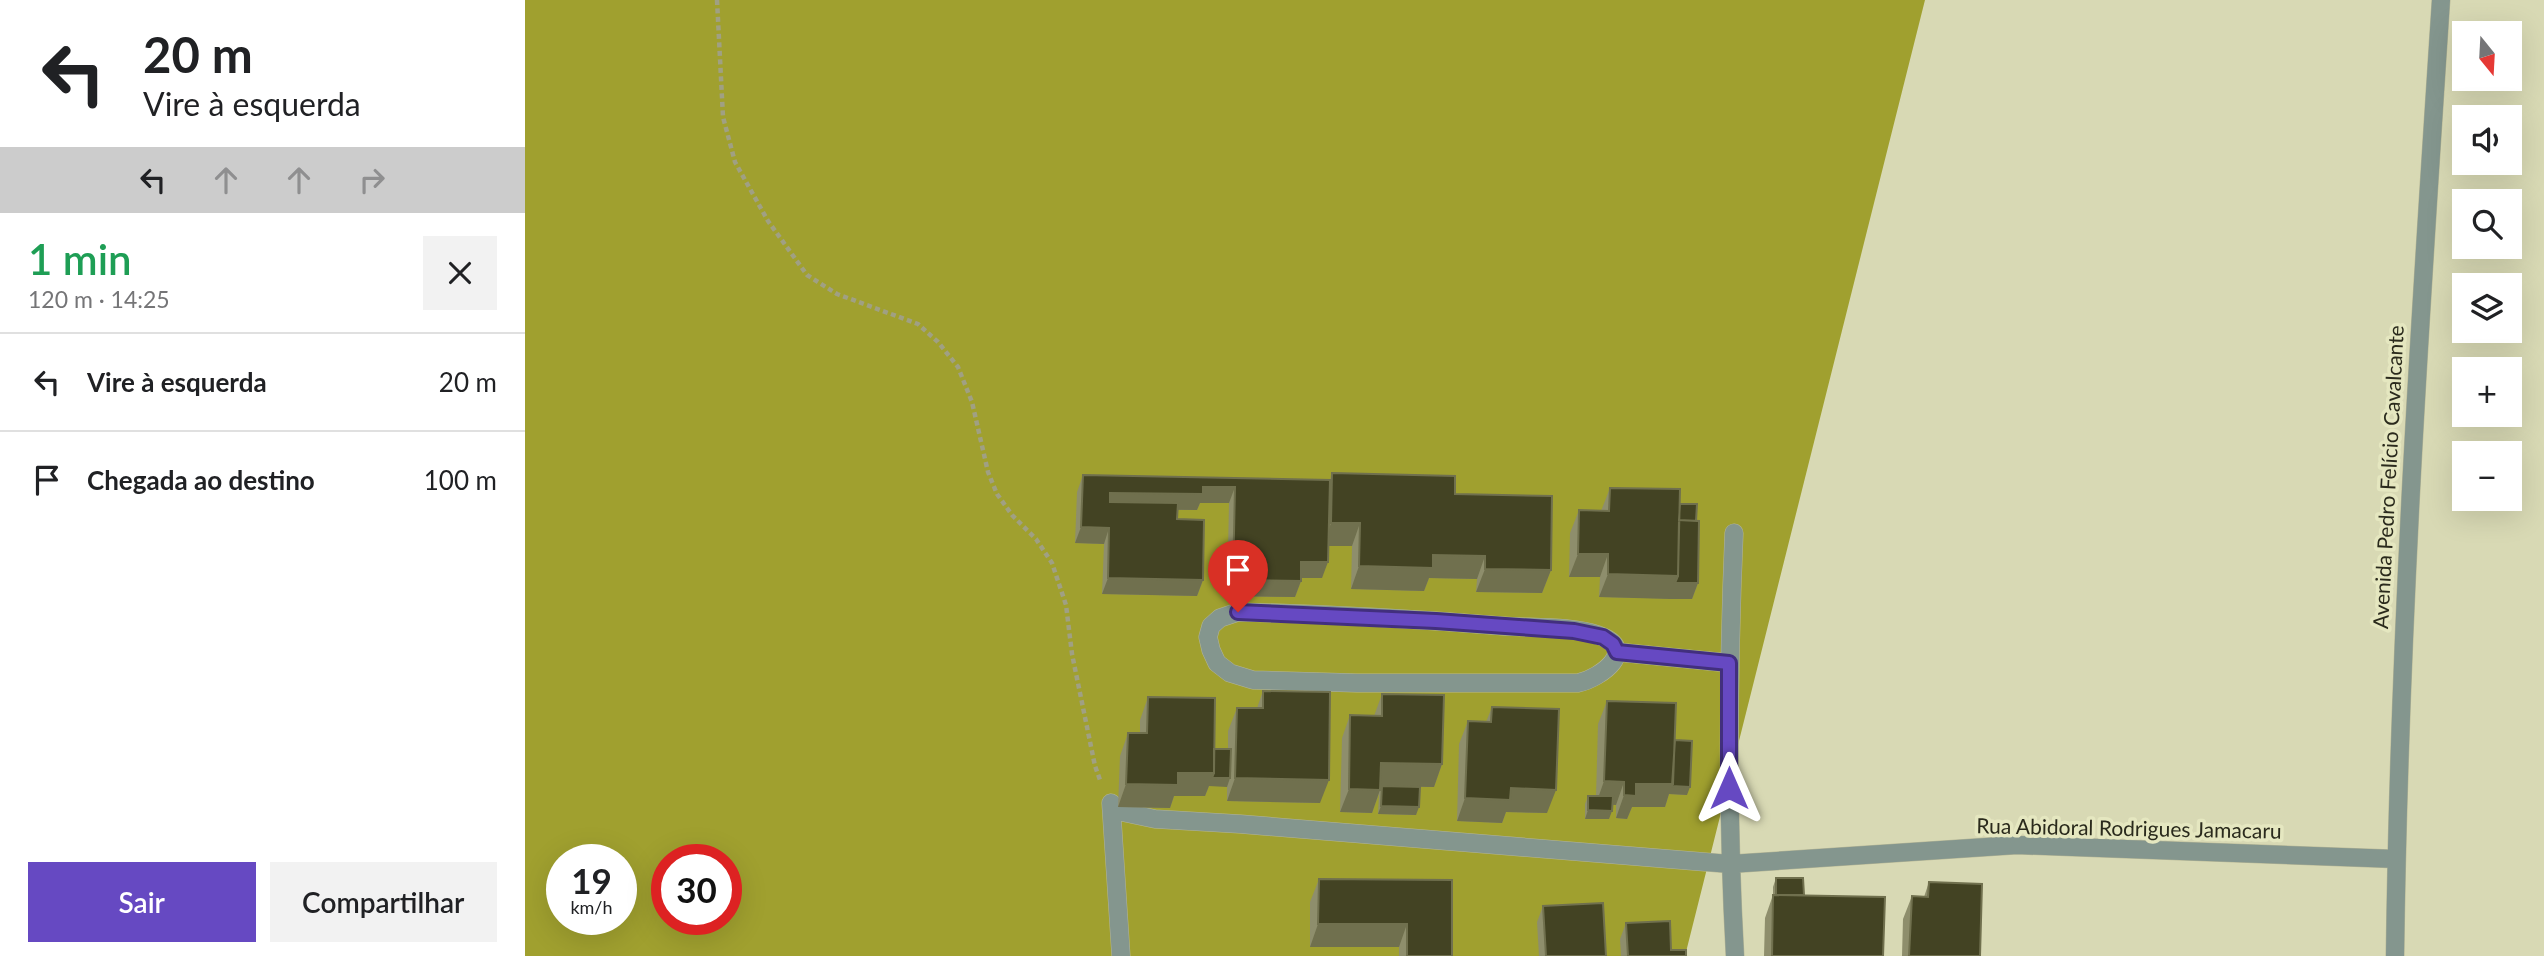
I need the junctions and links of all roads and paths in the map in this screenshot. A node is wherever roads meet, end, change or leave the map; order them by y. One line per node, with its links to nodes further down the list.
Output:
1 (717, 0): 6 (path)
2 (2441, 0): 7 (street, Avenida Pedro Felício Cavalcante)
3 (1734, 533): 5 (street)
4 (1617, 652): 4 (street); 5 (street)
5 (1729, 663): 8 (street)
6 (1111, 803): 8 (street, Rua Abidoral Rodrigues Jamacaru); 9 (street)
7 (2396, 859): 8 (street, Rua Abidoral Rodrigues Jamacaru); 11 (street, Avenida Pedro Felício Cavalcante)
8 (1730, 864): 10 (street)
9 (1121, 956)
10 (1735, 956)
11 (2395, 956)

